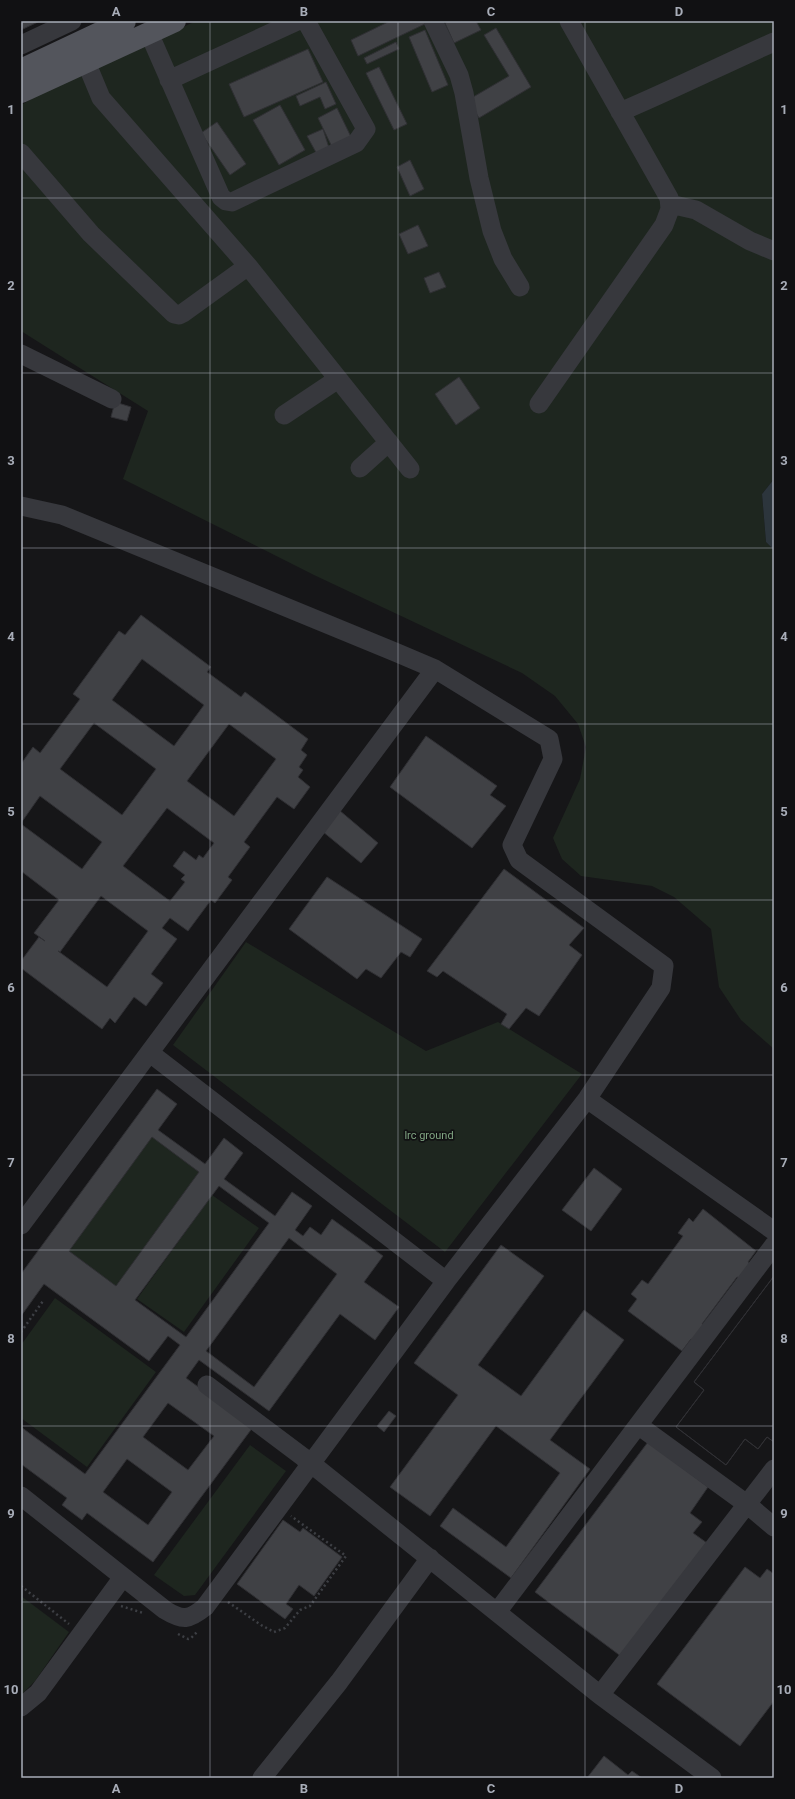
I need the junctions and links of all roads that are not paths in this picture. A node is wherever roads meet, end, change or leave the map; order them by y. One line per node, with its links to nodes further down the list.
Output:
1 (72, 21): 10 (street)
2 (125, 21): 11 (main road)
3 (175, 21): 8 (main road)
4 (297, 21): 13 (street)
5 (306, 21): 13 (street)
6 (433, 21): 20 (street)
7 (569, 21): 15 (street)
8 (149, 33): 11 (main road); 13 (street)
9 (774, 42): 15 (street)
10 (21, 45)
11 (81, 53): 12 (main road); 14 (main road); 19 (street)
12 (21, 70)
13 (169, 80)
14 (21, 92)
15 (620, 112): 17 (street)
16 (21, 153): 19 (street)
17 (670, 204): 18 (street); 24 (street)
18 (774, 252)
19 (248, 266): 22 (street)
20 (520, 287)
21 (21, 354): 23 (street)
22 (338, 379): 25 (street); 26 (street)
23 (112, 399)
24 (539, 404)
25 (284, 415)
26 (388, 442): 27 (street); 28 (street)
27 (360, 468)
28 (410, 469)
29 (21, 506): 30 (street)
30 (435, 670): 31 (street); 32 (street)
31 (150, 1053): 33 (street); 36 (street)
32 (586, 1099): 34 (street); 36 (street)
33 (21, 1224)
34 (774, 1231)
35 (774, 1245): 38 (street)
36 (446, 1281): 39 (street)
37 (207, 1385): 39 (street)
38 (638, 1425): 42 (street); 46 (street)
39 (310, 1463): 44 (street); 45 (street)
40 (774, 1469): 42 (street)
41 (21, 1496): 45 (street)
42 (748, 1505): 43 (street); 47 (street)
43 (774, 1527)
44 (430, 1558): 46 (street); 49 (street)
45 (123, 1577): 48 (street)
46 (497, 1612): 47 (street)
47 (600, 1695): 50 (street)
48 (21, 1707)
49 (262, 1778)
50 (712, 1778)

